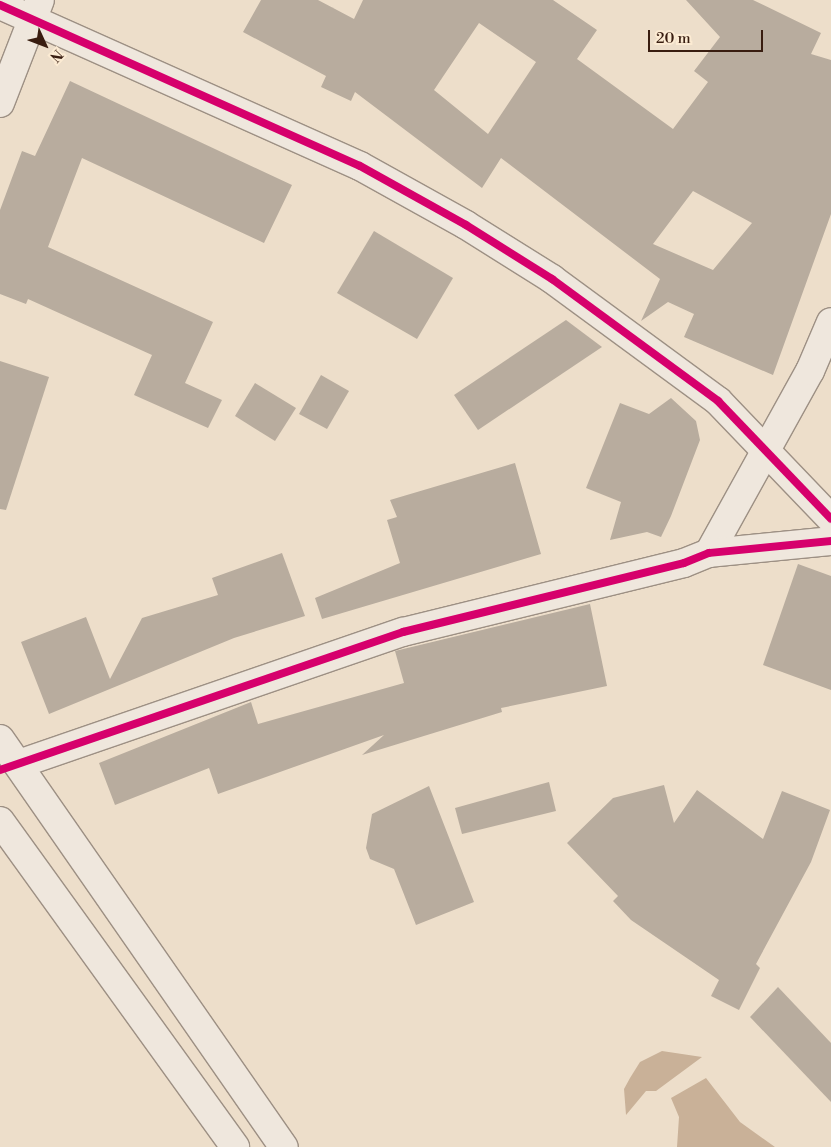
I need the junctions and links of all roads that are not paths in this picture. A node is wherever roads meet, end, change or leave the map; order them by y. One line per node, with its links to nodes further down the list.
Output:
1 (0, 5): 2 (street)
2 (37, 9): 3 (street); 5 (street)
3 (0, 103)
4 (831, 322): 5 (street)
5 (765, 453): 6 (street); 8 (street)
6 (831, 519)
7 (831, 541): 8 (street)
8 (709, 553): 10 (street)
9 (0, 739): 10 (street)
10 (10, 767): 13 (street)
11 (0, 820): 12 (street)
12 (235, 1147)
13 (284, 1147)

